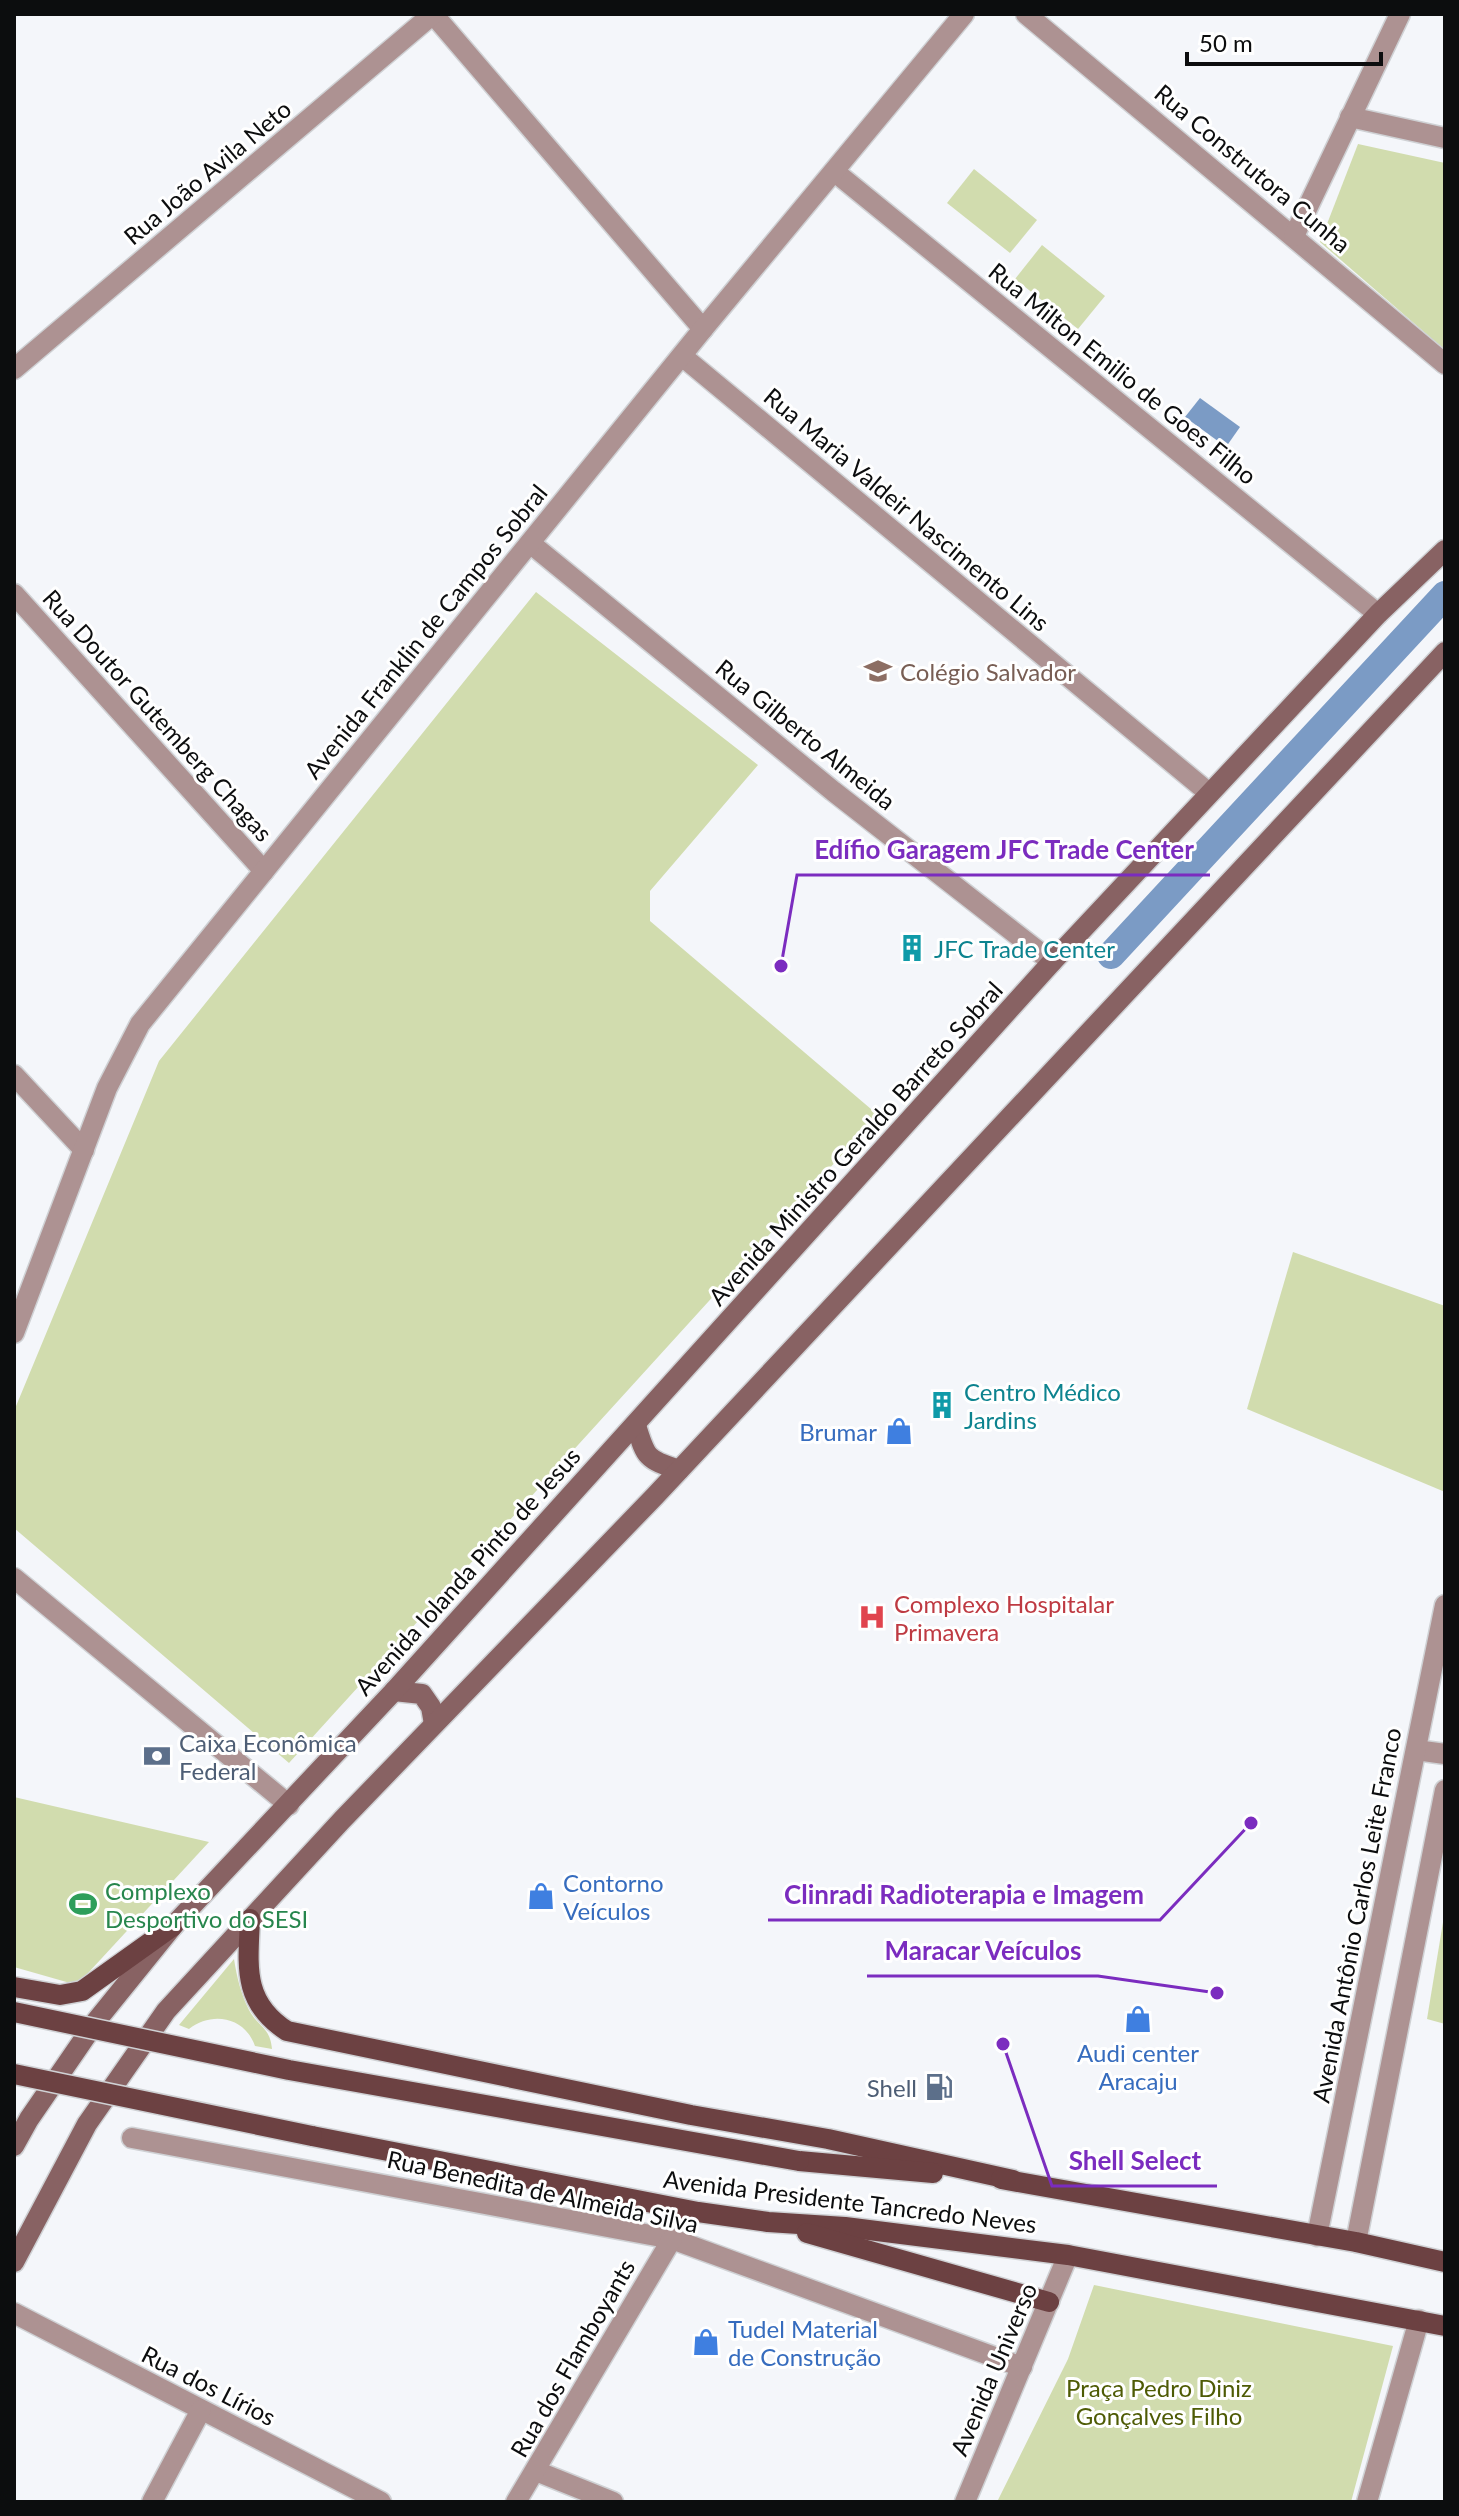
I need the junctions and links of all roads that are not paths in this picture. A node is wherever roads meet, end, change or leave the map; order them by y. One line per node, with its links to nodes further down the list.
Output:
1 (433, 14): 9 (street); 12 (street, Rua João Avila Neto)
2 (964, 14): 7 (street, Avenida Franklin de Campos Sobral)
3 (1026, 14): 8 (street, Rua Construtora Cunha)
4 (1400, 14): 5 (street)
5 (1350, 117): 6 (street); 8 (street)
6 (1445, 138)
7 (835, 172): 9 (street, Avenida Franklin de Campos Sobral); 16 (street, Rua Milton Emilio de Goes Filho)
8 (1294, 236): 11 (street, Rua Construtora Cunha)
9 (703, 329): 10 (street, Avenida Franklin de Campos Sobral)
10 (682, 356): 13 (street, Avenida Franklin de Campos Sobral); 18 (street, Rua Maria Valdeir Nascimento Lins)
11 (1445, 364)
12 (14, 369)
13 (530, 543): 19 (street, Avenida Franklin de Campos Sobral); 20 (street, Rua Gilberto Almeida)
14 (1445, 550): 16 (main road, Avenida Ministro Geraldo Barreto Sobral)
15 (14, 594): 19 (street, Rua Doutor Gutemberg Chagas)
16 (1378, 614): 18 (main road, Avenida Ministro Geraldo Barreto Sobral)
17 (1445, 652): 25 (main road)
18 (1209, 793): 20 (main road, Avenida Ministro Geraldo Barreto Sobral)
19 (264, 871): 22 (street, Avenida Franklin de Campos Sobral)
20 (1052, 962): 24 (main road, Avenida Ministro Geraldo Barreto Sobral)
21 (14, 1075): 22 (street)
22 (84, 1150): 23 (street, Avenida Franklin de Campos Sobral)
23 (14, 1333)
24 (636, 1425): 25 (main road); 28 (main road, Avenida Iolanda Pinto de Jesus)
25 (679, 1470): 29 (main road)
26 (14, 1578): 33 (street)
27 (1445, 1605): 30 (street, Avenida Antônio Carlos Leite Franco)
28 (394, 1691): 29 (main road); 33 (main road, Avenida Iolanda Pinto de Jesus)
29 (434, 1724): 34 (main road)
30 (1416, 1750): 31 (street); 43 (street, Avenida Antônio Carlos Leite Franco)
31 (1445, 1754)
32 (1445, 1790): 45 (street)
33 (289, 1805): 35 (main road, Avenida Iolanda Pinto de Jesus)
34 (250, 1919): 41 (main road); 47 (main road)
35 (173, 1926): 36 (main road); 40 (main road, Avenida Iolanda Pinto de Jesus)
36 (14, 1987)
37 (14, 2012): 41 (main road, Avenida Presidente Tancredo Neves, bridge)
38 (14, 2074): 42 (main road, Avenida Presidente Tancredo Neves, bridge)
39 (132, 2138): 44 (street, Rua Benedita de Almeida Silva)
40 (14, 2146)
41 (1013, 2180): 43 (main road, Avenida Presidente Tancredo Neves)
42 (768, 2222): 46 (main road, Avenida Presidente Tancredo Neves); 49 (main road)
43 (1317, 2236): 45 (main road, Avenida Presidente Tancredo Neves)
44 (672, 2239): 53 (street, Rua Benedita de Almeida Silva); 55 (street, Rua dos Flamboyants)
45 (1356, 2242): 48 (main road, Avenida Presidente Tancredo Neves)
46 (1068, 2255): 49 (street, Avenida Universo); 51 (main road, Avenida Presidente Tancredo Neves)
47 (14, 2262)
48 (1445, 2262)
49 (1049, 2302): 53 (street, Avenida Universo)
50 (14, 2313): 54 (street, Rua dos Lírios)
51 (1419, 2320): 52 (main road, Avenida Presidente Tancredo Neves); 61 (street)
52 (1445, 2326)
53 (1022, 2367): 60 (street, Avenida Universo)
54 (201, 2410): 56 (street); 57 (street, Rua dos Lírios)
55 (536, 2471): 58 (street, Rua dos Flamboyants); 59 (street)
56 (152, 2502)
57 (381, 2502)
58 (516, 2502)
59 (613, 2502)
60 (965, 2502)
61 (1367, 2502)

